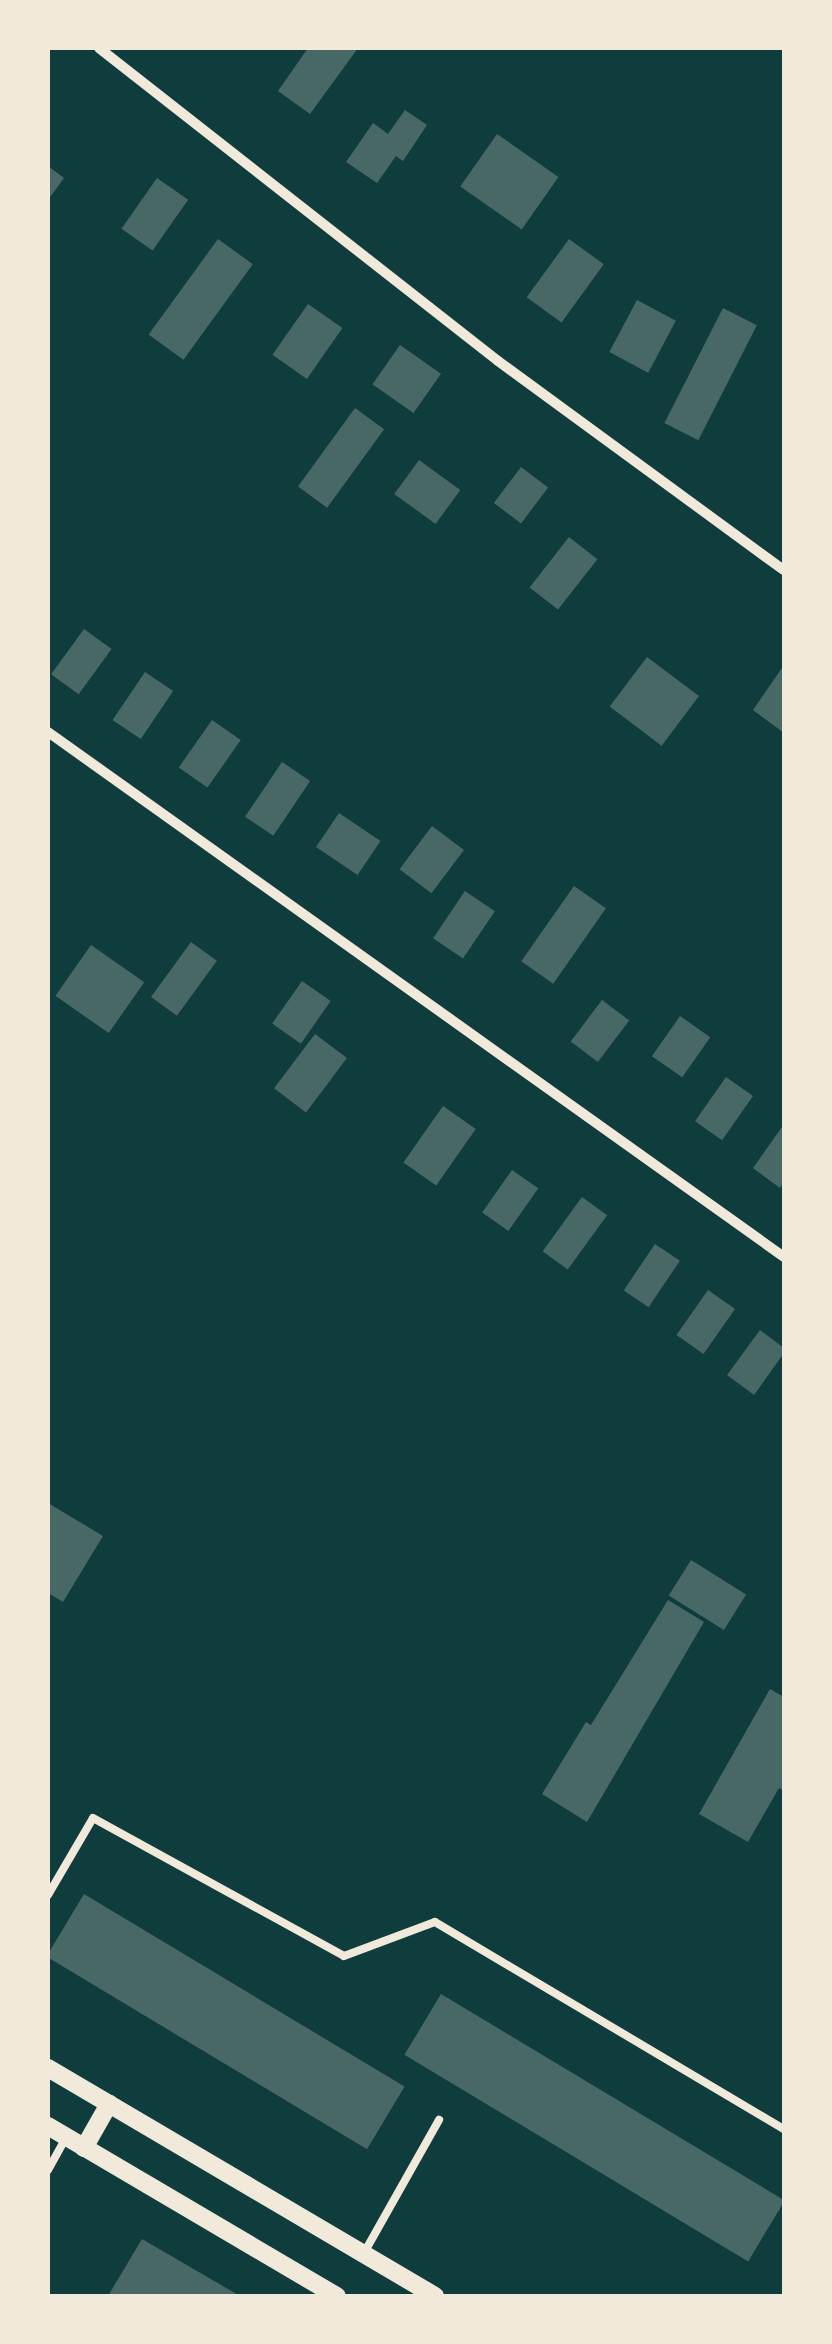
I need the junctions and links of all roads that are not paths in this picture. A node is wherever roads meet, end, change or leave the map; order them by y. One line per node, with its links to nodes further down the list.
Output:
1 (98, 48): 2 (street)
2 (784, 570)
3 (48, 732): 4 (street)
4 (784, 1257)
5 (48, 1895): 10 (lane)
6 (48, 2068): 7 (street)
7 (109, 2104): 12 (street); 14 (street)
8 (439, 2120): 14 (lane)
9 (48, 2126): 11 (street)
10 (784, 2129)
11 (66, 2138): 12 (street); 13 (lane)
12 (84, 2148): 15 (street)
13 (48, 2170)
14 (364, 2253): 16 (street)
15 (336, 2296)
16 (435, 2296)

